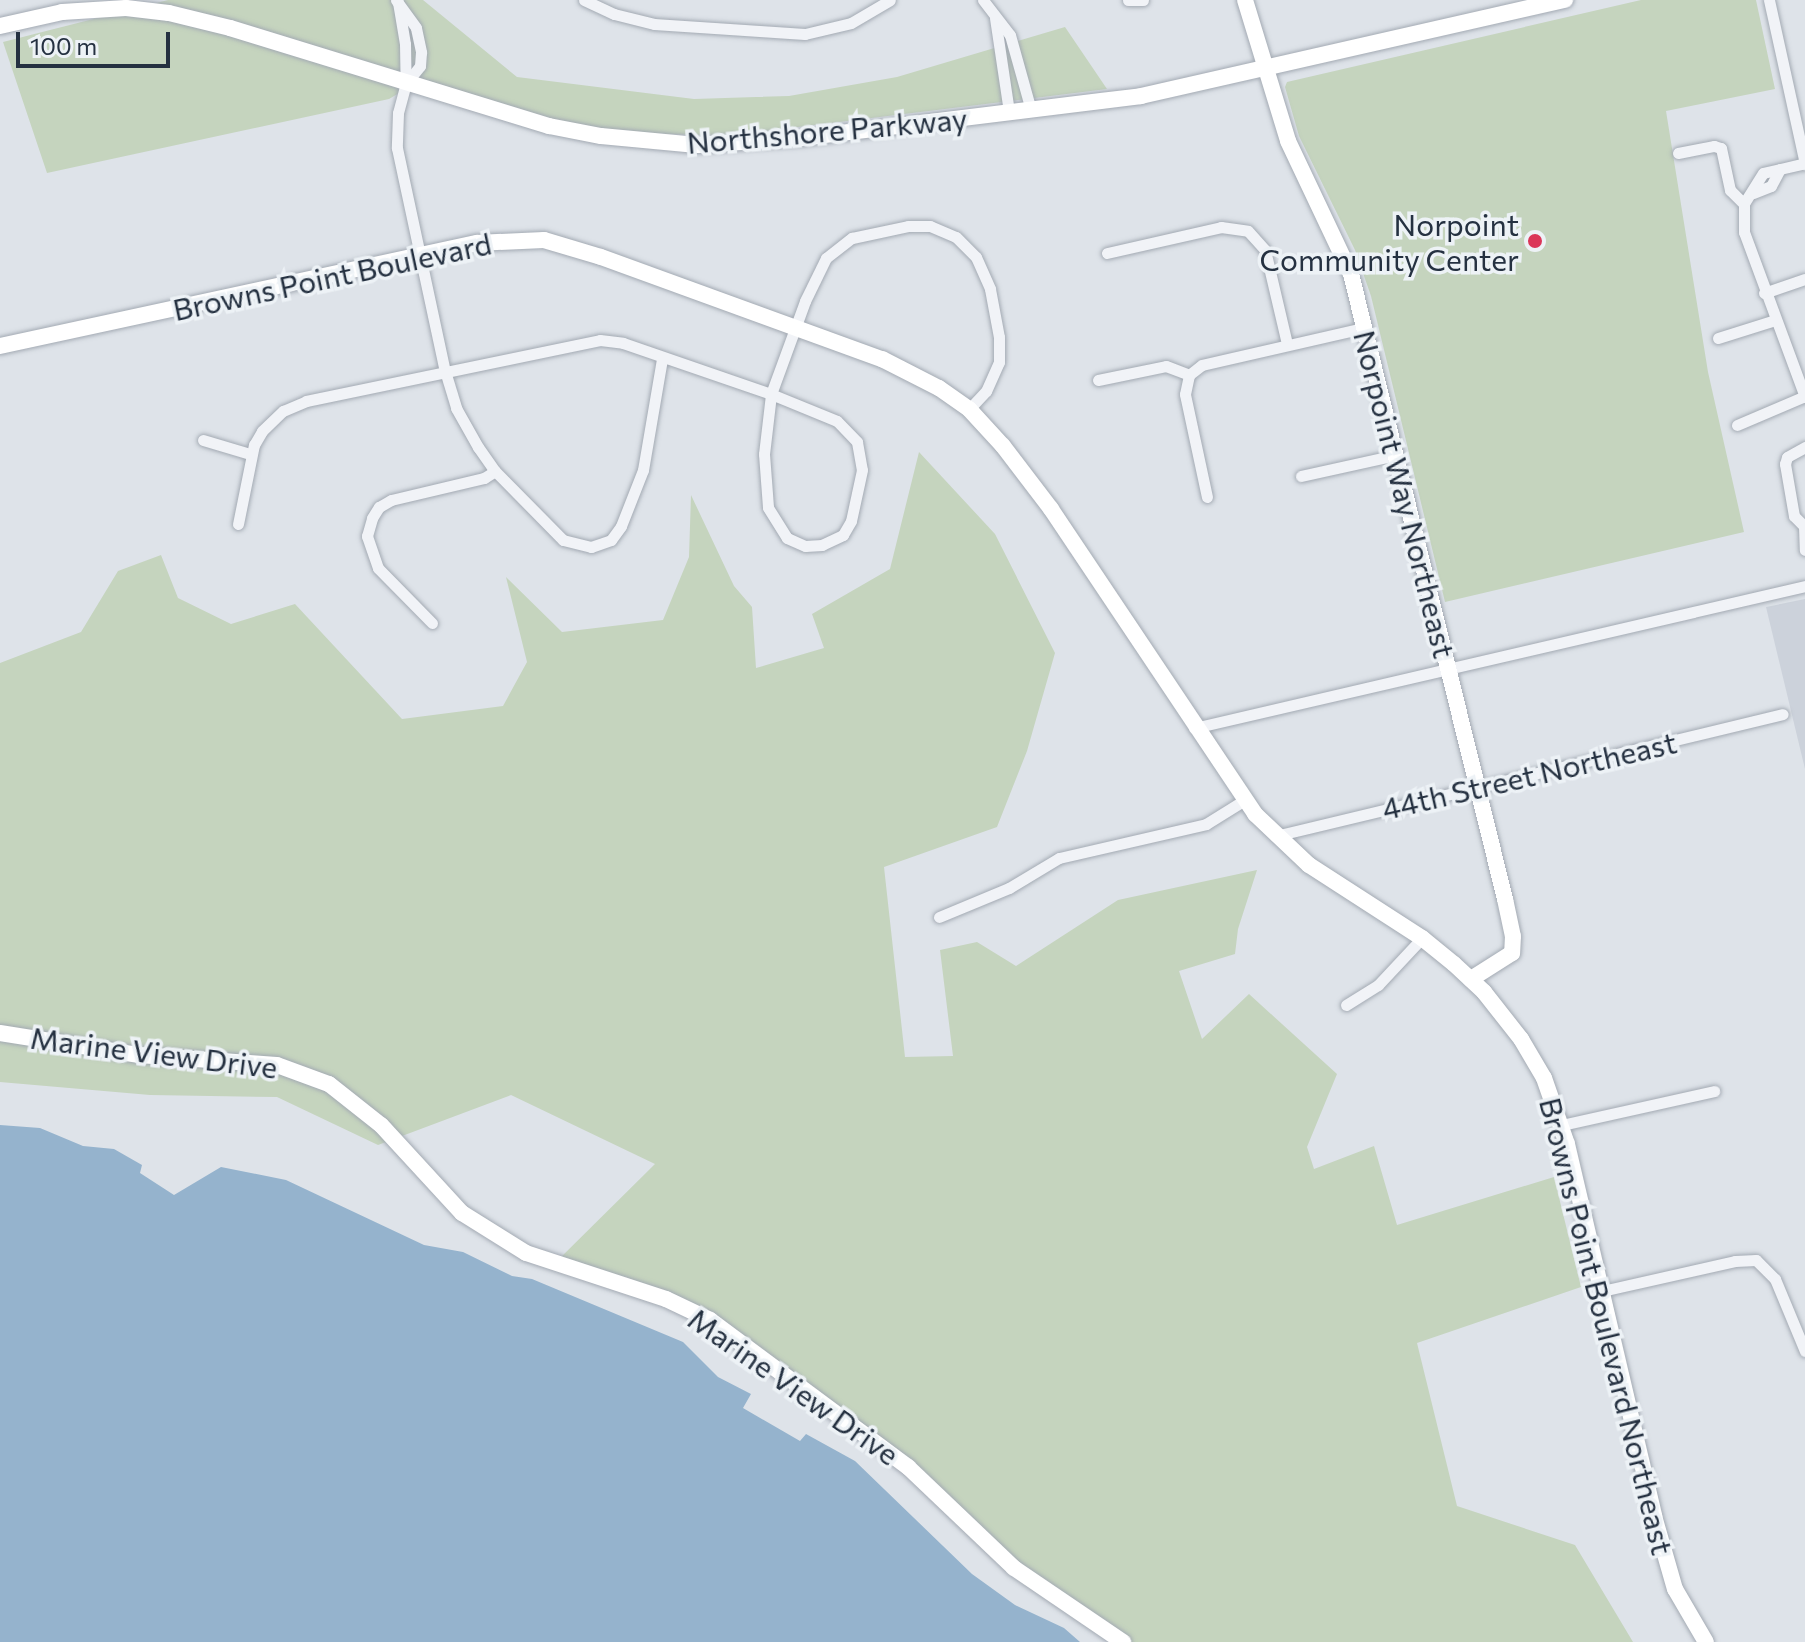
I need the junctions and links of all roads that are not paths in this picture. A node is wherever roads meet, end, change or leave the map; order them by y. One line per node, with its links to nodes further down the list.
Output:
1 (584, 0): 2 (street)
2 (890, 0)
3 (983, 0): 10 (street)
4 (1128, 0): 5 (street)
5 (1143, 0)
6 (1245, 0): 12 (street, Norpoint Way Northeast)
7 (1565, 0): 12 (street, Northshore Parkway)
8 (1769, 0): 17 (street)
9 (397, 1): 13 (street)
10 (995, 18): 14 (street); 15 (street)
11 (0, 26): 13 (street, Northshore Parkway)
12 (1266, 69): 14 (street, Northshore Parkway); 25 (street, Norpoint Way Northeast)
13 (406, 83): 15 (street, Northshore Parkway); 20 (street)
14 (1031, 110): 15 (street, Northshore Parkway)
15 (1009, 112)
16 (1678, 153): 18 (street)
17 (1805, 164): 18 (street)
18 (1744, 204): 22 (street)
19 (1107, 253): 27 (street)
20 (420, 255): 24 (street, Browns Point Boulevard); 28 (street, Browns Point Boulevard); 30 (street)
21 (1805, 279): 22 (street)
22 (1764, 293): 23 (street)
23 (1775, 320): 26 (street); 31 (street)
24 (796, 328): 34 (street); 36 (street, Browns Point Boulevard); 36 (street)
25 (1364, 328): 27 (street); 41 (street, Norpoint Way Northeast)
26 (1718, 338)
27 (1287, 344): 32 (street)
28 (0, 346)
29 (662, 359): 30 (street); 34 (street); 42 (street)
30 (445, 371): 40 (street); 42 (street)
31 (1801, 374): 35 (street)
32 (1189, 375): 33 (street); 44 (street)
33 (1098, 380)
34 (771, 394): 34 (street)
35 (1805, 396): 37 (street)
36 (969, 409): 52 (street, Browns Point Boulevard Northeast)
37 (1737, 425)
38 (203, 440): 40 (street)
39 (1805, 447): 46 (street)
40 (250, 454): 45 (street)
41 (1396, 455): 43 (street); 50 (street, Norpoint Way Northeast)
42 (495, 471): 49 (street)
43 (1301, 476)
44 (1207, 497)
45 (238, 524)
46 (1804, 526): 47 (street)
47 (1805, 550)
48 (1805, 586): 50 (street)
49 (432, 623)
50 (1448, 668): 52 (street); 53 (street, Norpoint Way Northeast)
51 (1783, 714): 53 (street, 44th Street Northeast)
52 (1194, 728): 54 (street, Browns Point Boulevard Northeast)
53 (1477, 787): 55 (street, 44th Street Northeast); 58 (street, Norpoint Way Northeast)
54 (1243, 801): 55 (street, Browns Point Boulevard Northeast); 56 (street)
55 (1275, 836): 57 (street, Browns Point Boulevard Northeast)
56 (939, 917)
57 (1422, 938): 58 (street, Browns Point Boulevard Northeast); 59 (street)
58 (1471, 979): 62 (street, Browns Point Boulevard Northeast)
59 (1346, 1005)
60 (0, 1033): 65 (street, Marine View Drive)
61 (1714, 1091): 62 (street)
62 (1562, 1125): 63 (street, Browns Point Boulevard Northeast)
63 (1602, 1291): 64 (street); 66 (street, Browns Point Boulevard Northeast)
64 (1805, 1351)
65 (1123, 1642)
66 (1706, 1642)

